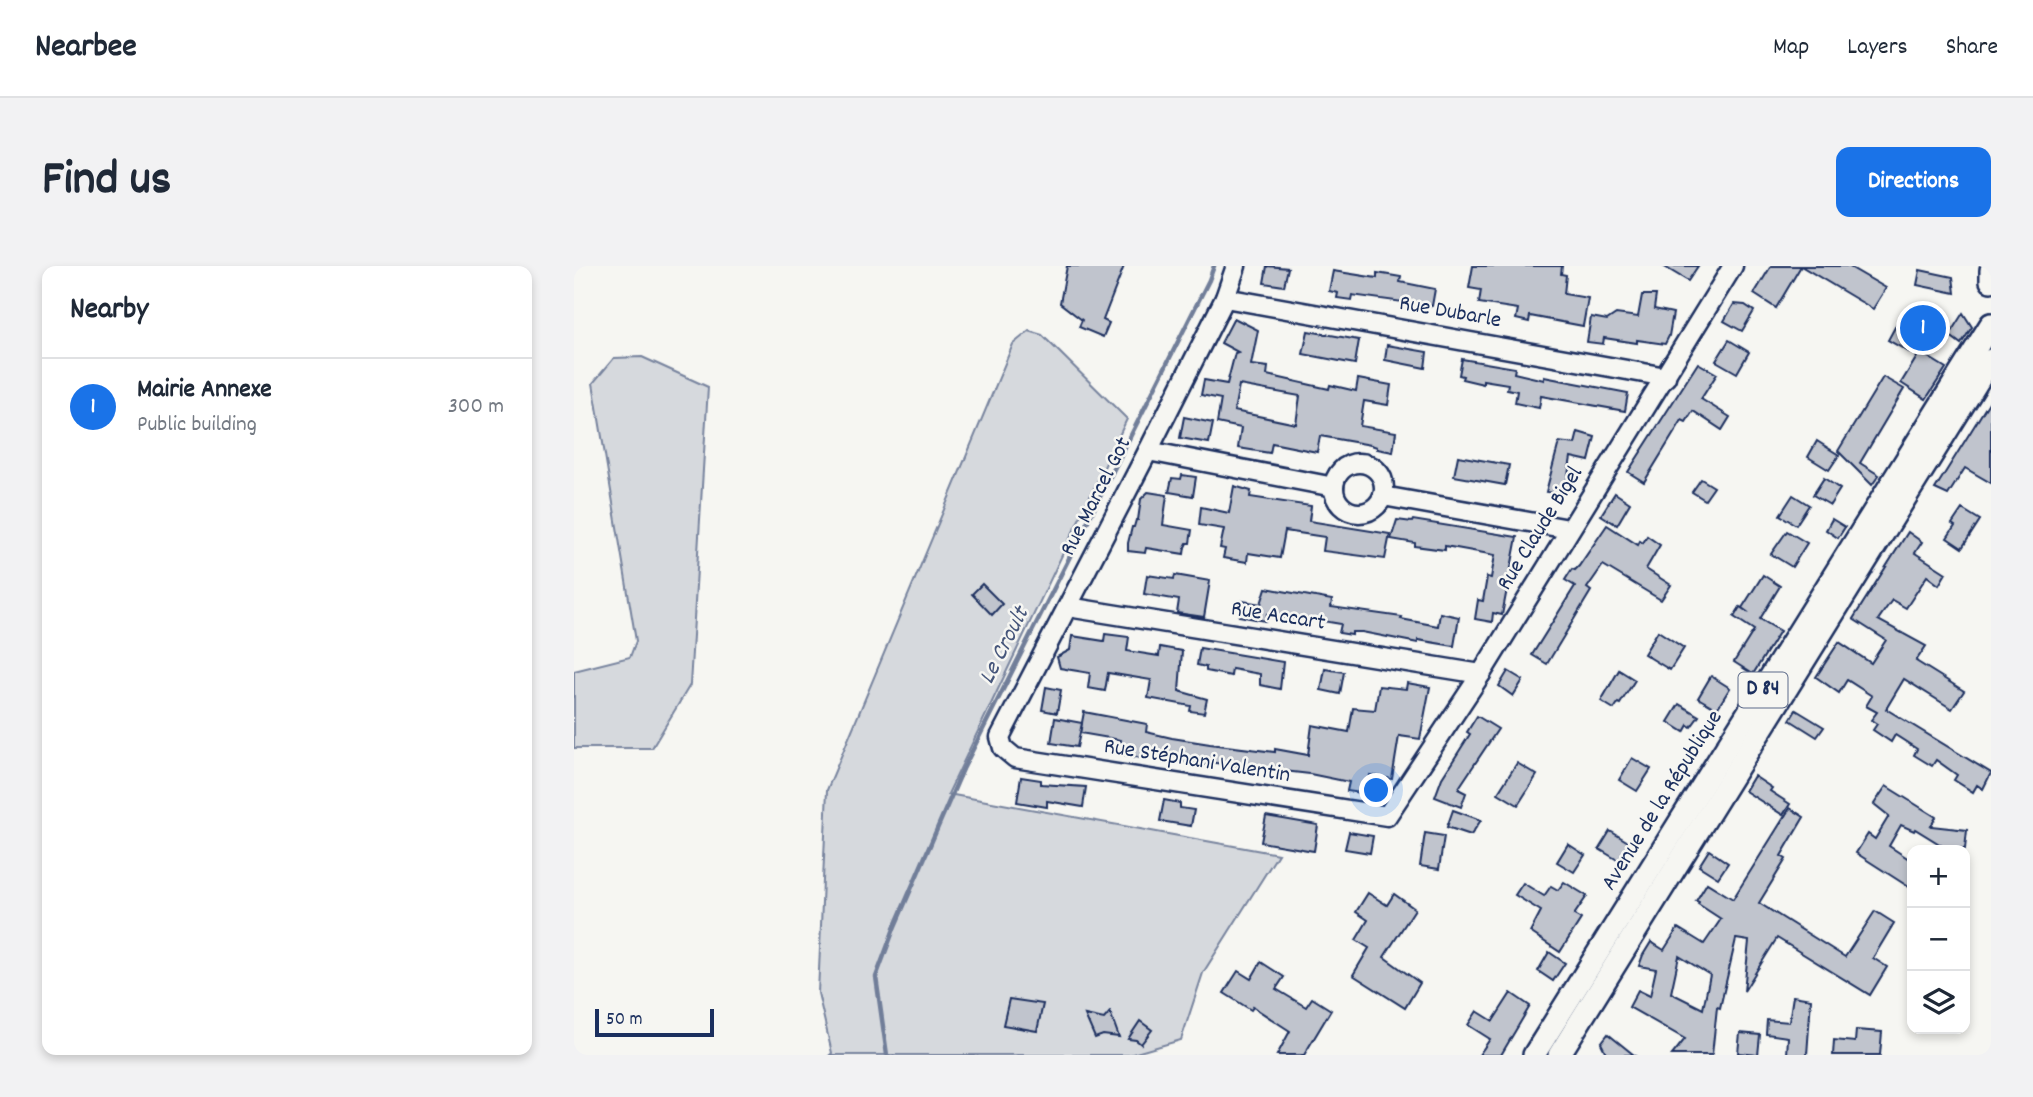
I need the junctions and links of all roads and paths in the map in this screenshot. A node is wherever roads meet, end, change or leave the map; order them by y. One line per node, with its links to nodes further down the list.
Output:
1 (1236, 266): 5 (street, Rue Marcel Got)
2 (1733, 266): 8 (street, Rue Claude Bigel)
3 (1989, 268): 4 (main road)
4 (1991, 281)
5 (1224, 298): 8 (street, Rue Dubarle); 9 (street, Rue Marcel Got)
6 (1991, 324): 17 (main road, Avenue de la République / D 84)
7 (1991, 360): 18 (main road, Avenue de la République / D 84)
8 (1666, 377): 12 (street, Rue Claude Bigel)
9 (1148, 451): 10 (street); 13 (street, Rue Marcel Got)
10 (1334, 487): 11 (street); 11 (street)
11 (1382, 496): 12 (street)
12 (1569, 529): 14 (street, Rue Claude Bigel)
13 (1068, 607): 14 (street, Rue Accart); 15 (street, Rue Marcel Got)
14 (1481, 674): 16 (street, Rue Claude Bigel)
15 (1003, 748): 16 (street, Rue Stéphani Valentin)
16 (1387, 816)
17 (1534, 1055)
18 (1559, 1055)

